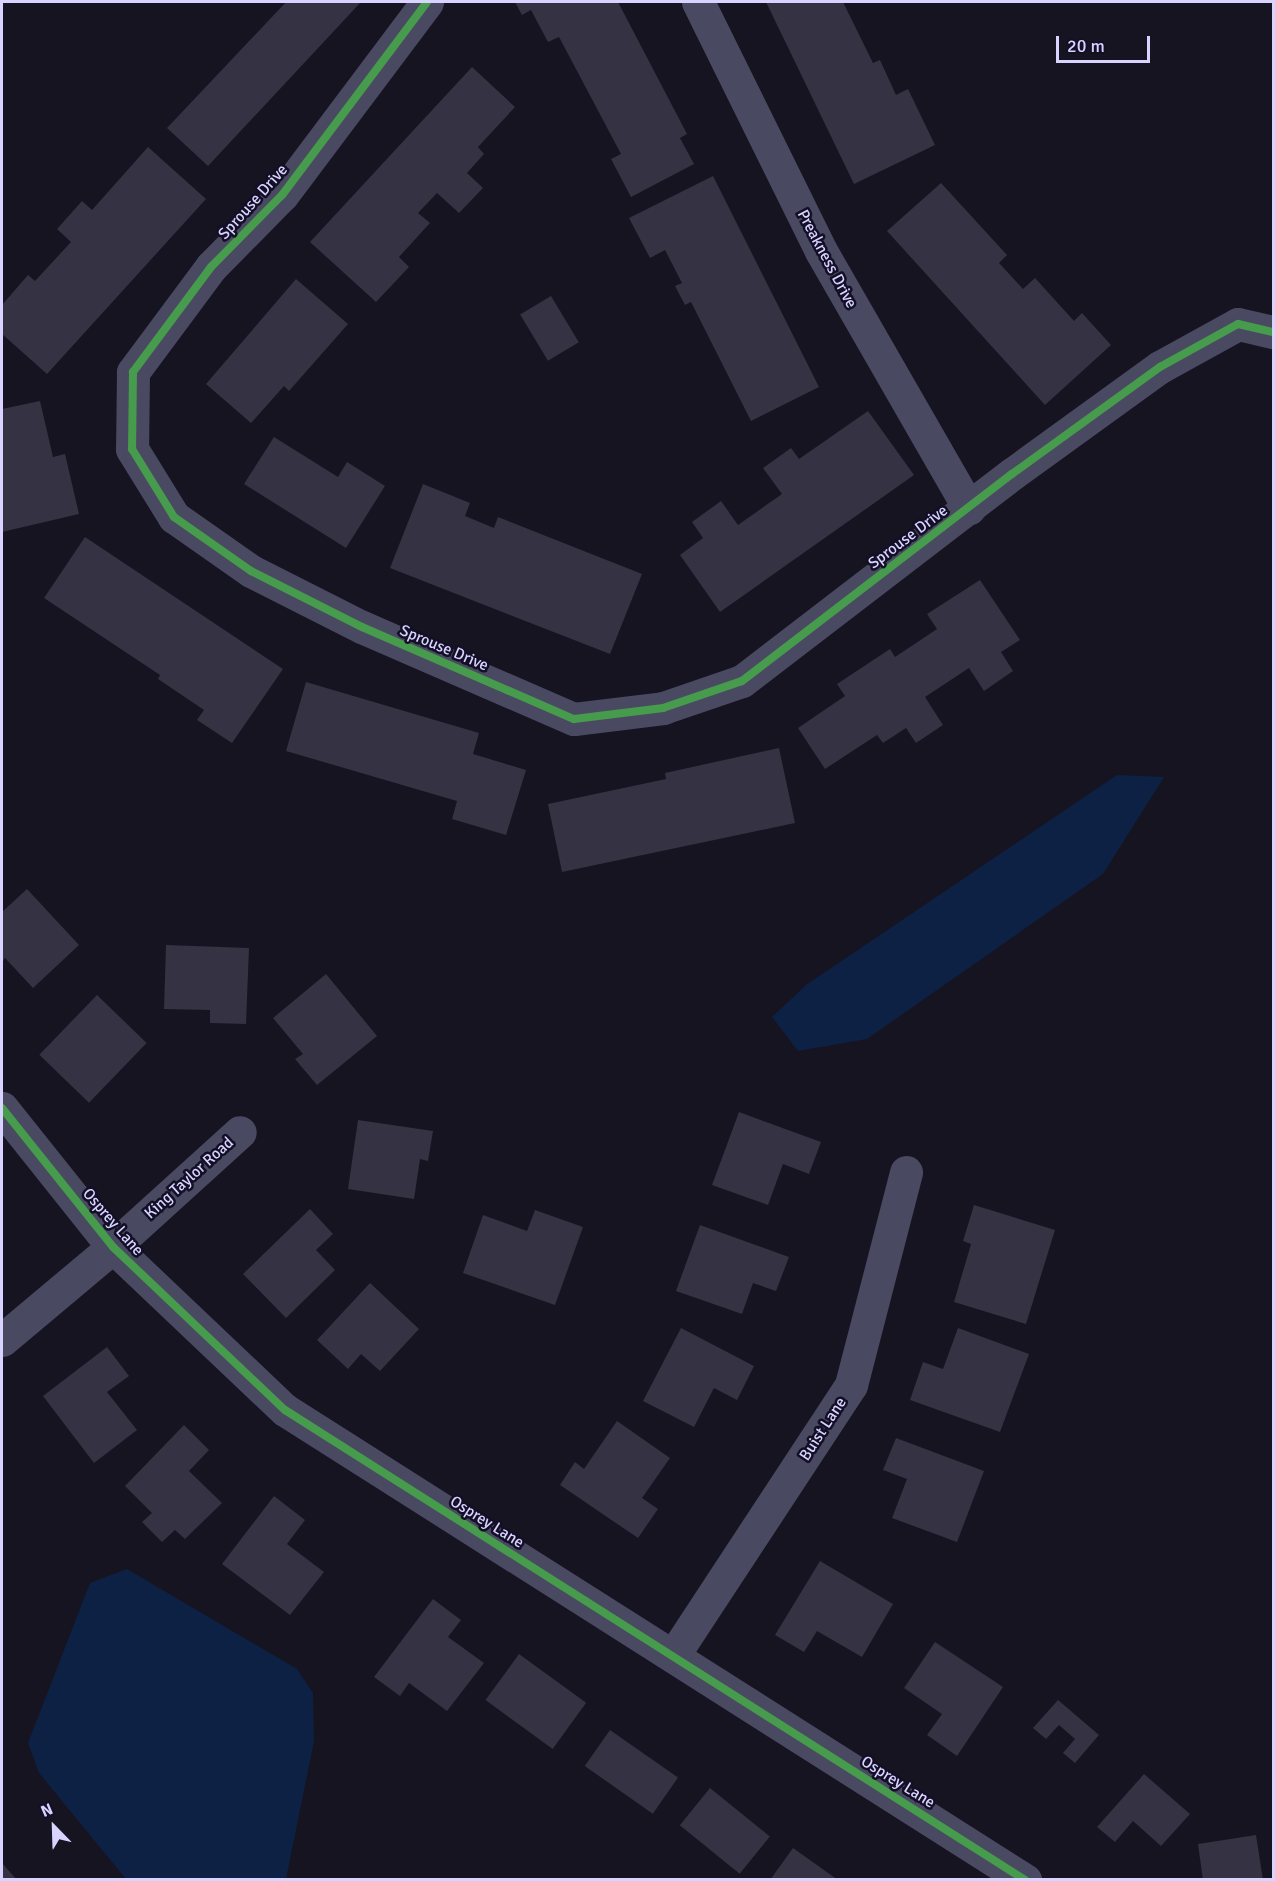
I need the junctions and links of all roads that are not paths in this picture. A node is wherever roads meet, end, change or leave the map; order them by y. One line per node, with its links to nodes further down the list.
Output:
1 (427, 2): 4 (street, Sprouse Drive)
2 (698, 2): 4 (street, Preakness Drive)
3 (1274, 332): 4 (street, Sprouse Drive)
4 (969, 508)
5 (2, 1108): 8 (street, Osprey Lane)
6 (240, 1132): 8 (street, King Taylor Road)
7 (906, 1172): 10 (street, Buist Lane)
8 (113, 1247): 9 (street, King Taylor Road); 10 (street, Osprey Lane)
9 (2, 1340)
10 (673, 1656): 11 (street, Osprey Lane)
11 (1025, 1880)

